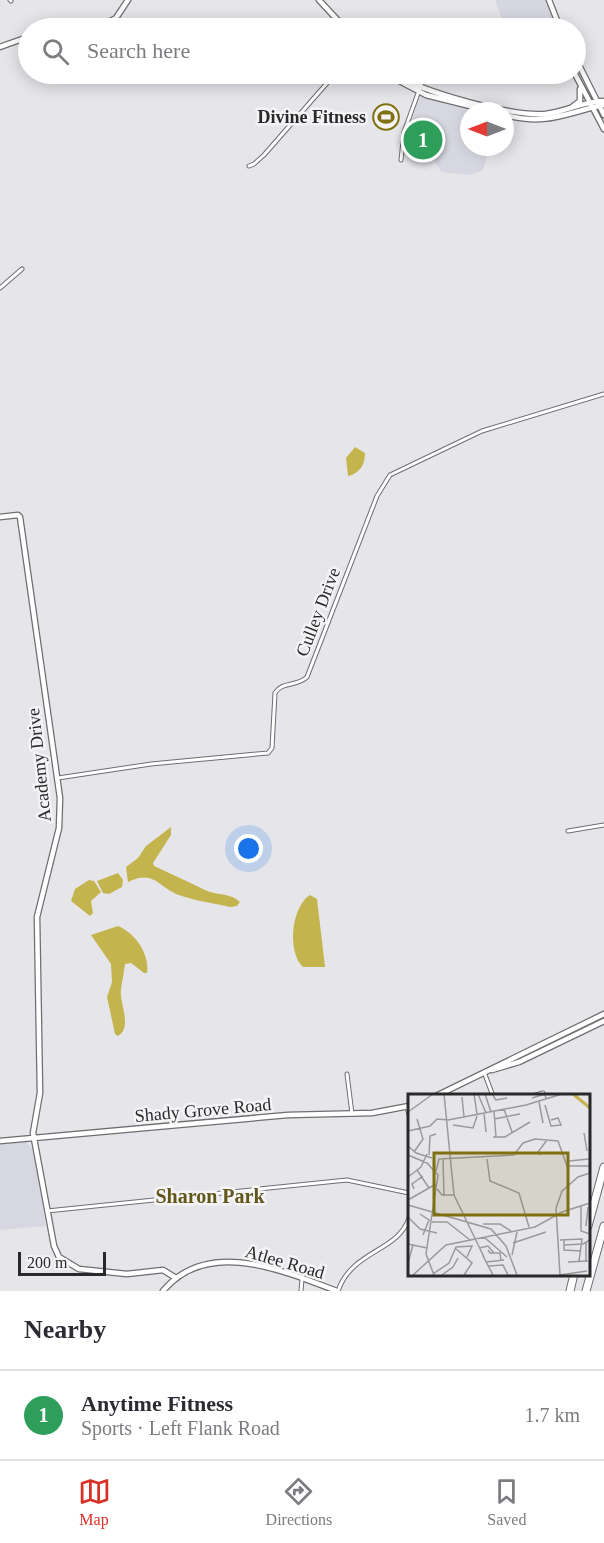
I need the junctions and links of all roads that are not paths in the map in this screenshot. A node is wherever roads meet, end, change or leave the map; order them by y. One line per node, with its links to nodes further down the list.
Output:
1 (129, 0): 4 (street)
2 (319, 0): 5 (street)
3 (549, 0): 6 (street)
4 (116, 18)
5 (336, 18)
6 (555, 18)
7 (18, 41): 8 (street)
8 (0, 47)
9 (586, 77): 18 (street)
10 (326, 84): 25 (street)
11 (407, 84): 16 (street)
12 (410, 84): 16 (street)
13 (422, 84): 16 (street)
14 (577, 84): 20 (street)
15 (579, 84): 19 (street)
16 (420, 90): 17 (street); 20 (street); 24 (street)
17 (460, 102)
18 (601, 103): 19 (street); 21 (street)
19 (591, 106): 20 (street); 22 (street); 23 (street)
20 (566, 110)
21 (604, 115)
22 (514, 117)
23 (604, 129)
24 (400, 160)
25 (249, 166)
26 (22, 269): 27 (street)
27 (0, 288)
28 (604, 394): 30 (street, Culley Drive)
29 (0, 517): 30 (street, Academy Drive)
30 (58, 778): 44 (street, Academy Drive)
31 (604, 825): 32 (street)
32 (568, 831)
33 (604, 1014): 35 (street)
34 (604, 1021): 35 (street)
35 (583, 1028): 36 (street)
36 (484, 1072): 39 (street); 40 (street)
37 (347, 1074): 43 (street)
38 (543, 1093): 41 (street)
39 (440, 1094)
40 (492, 1094)
41 (539, 1094)
42 (408, 1107): 43 (street, Shady Grove Road)
43 (352, 1114): 44 (street, Shady Grove Road)
44 (33, 1138): 45 (street, Shady Grove Road); 48 (street, Academy Drive)
45 (0, 1141)
46 (604, 1167): 50 (highway)
47 (408, 1193): 48 (street)
48 (47, 1211): 53 (street, Academy Drive)
49 (408, 1220): 57 (street)
50 (589, 1222)
51 (604, 1226): 59 (highway)
52 (574, 1276): 58 (highway)
53 (176, 1278): 54 (street, Atlee Road); 55 (street, Atlee Road)
54 (302, 1279): 56 (street); 57 (street, Atlee Road)
55 (163, 1291)
56 (301, 1291)
57 (337, 1291)
58 (570, 1291)
59 (586, 1291)

